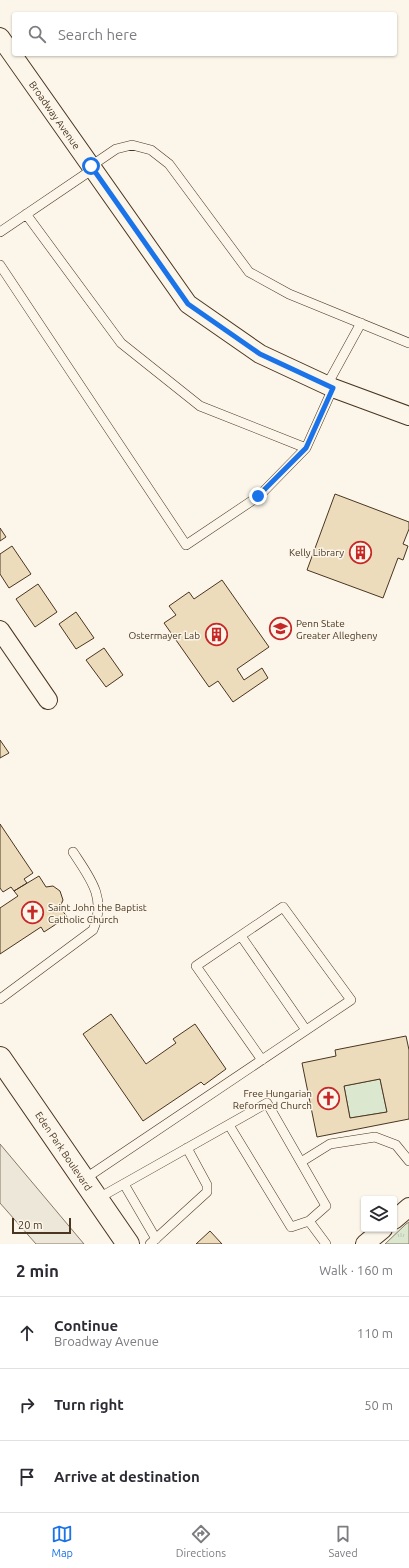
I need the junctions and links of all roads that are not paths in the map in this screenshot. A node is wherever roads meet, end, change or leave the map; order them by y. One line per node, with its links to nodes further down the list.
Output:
1 (0, 37): 2 (street, Broadway Avenue)
2 (12, 54)
3 (13, 56): 4 (street, Broadway Avenue)
4 (92, 167): 5 (lane); 8 (lane); 10 (street, Broadway Avenue)
5 (26, 214): 6 (lane); 12 (lane)
6 (0, 232)
7 (0, 265): 12 (lane)
8 (361, 323): 9 (lane); 10 (lane)
9 (409, 343)
10 (330, 386): 11 (street, Broadway Avenue); 12 (lane)
11 (409, 416)
12 (306, 448)
13 (0, 630): 14 (street)
14 (48, 700)
15 (73, 852): 17 (lane)
16 (241, 936): 18 (lane); 18 (lane); 20 (lane)
17 (0, 999)
18 (306, 1030): 20 (lane)
19 (0, 1058): 25 (main road, Eden Park Boulevard)
20 (262, 1060): 25 (lane)
21 (229, 1124): 22 (lane); 24 (lane); 30 (lane)
22 (187, 1148): 26 (lane); 32 (lane)
23 (409, 1161): 24 (lane)
24 (301, 1162): 30 (lane)
25 (83, 1180): 27 (main road, Eden Park Boulevard)
26 (124, 1184): 27 (lane); 32 (lane)
27 (97, 1199): 33 (main road, Eden Park Boulevard)
28 (409, 1207): 29 (street)
29 (397, 1217)
30 (309, 1221): 34 (lane)
31 (379, 1232): 35 (street)
32 (153, 1241)
33 (128, 1244)
34 (326, 1244)
35 (365, 1244)

